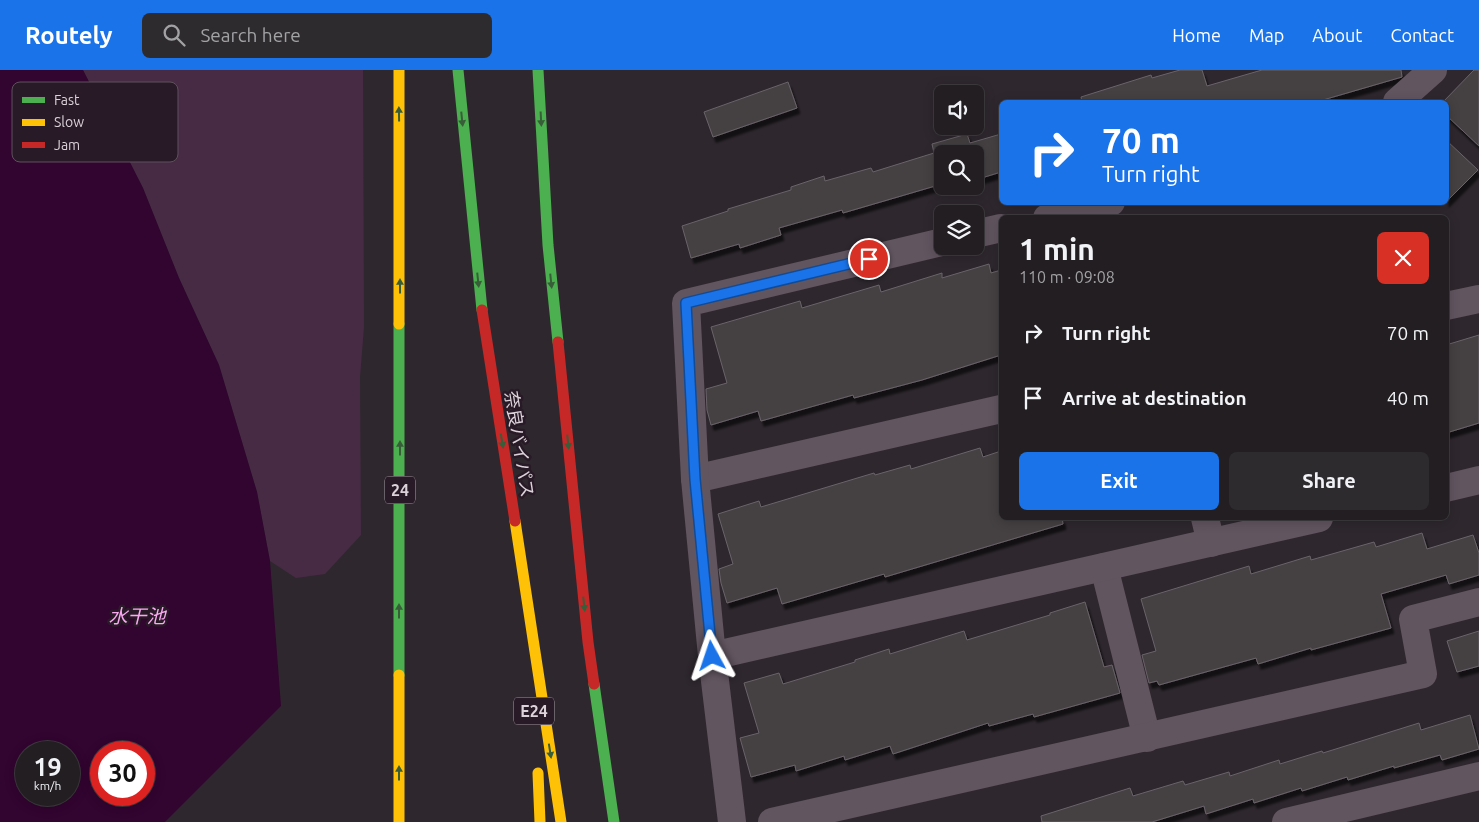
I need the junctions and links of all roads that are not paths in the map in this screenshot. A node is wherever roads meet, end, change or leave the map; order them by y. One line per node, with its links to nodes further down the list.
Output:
1 (399, 70): 27 (main road, 24, one-way to 1)
2 (458, 70): 20 (main road, 奈良バイパス, one-way to 20)
3 (538, 70): 30 (main road, one-way to 30)
4 (1433, 70): 5 (street)
5 (1399, 100)
6 (1098, 205): 7 (street)
7 (1059, 215)
8 (999, 228): 9 (street)
9 (984, 232)
10 (934, 244): 14 (street)
11 (1479, 298): 12 (street)
12 (1449, 305)
13 (999, 409): 14 (street)
14 (695, 479): 22 (street)
15 (1479, 480): 16 (street)
16 (1449, 487)
17 (1300, 520): 18 (street)
18 (1208, 530): 19 (street)
19 (1104, 567): 22 (street); 24 (street)
20 (528, 599): 23 (main road, E24); 29 (main road, 奈良バイパス, one-way to 29)
21 (1479, 602): 24 (street)
22 (712, 656): 31 (street)
23 (536, 735)
24 (1147, 738): 32 (street)
25 (537, 764): 28 (main road)
26 (1479, 776): 33 (street)
27 (399, 822)
28 (540, 822)
29 (561, 822)
30 (614, 822)
31 (732, 822)
32 (772, 822)
33 (1286, 822)

